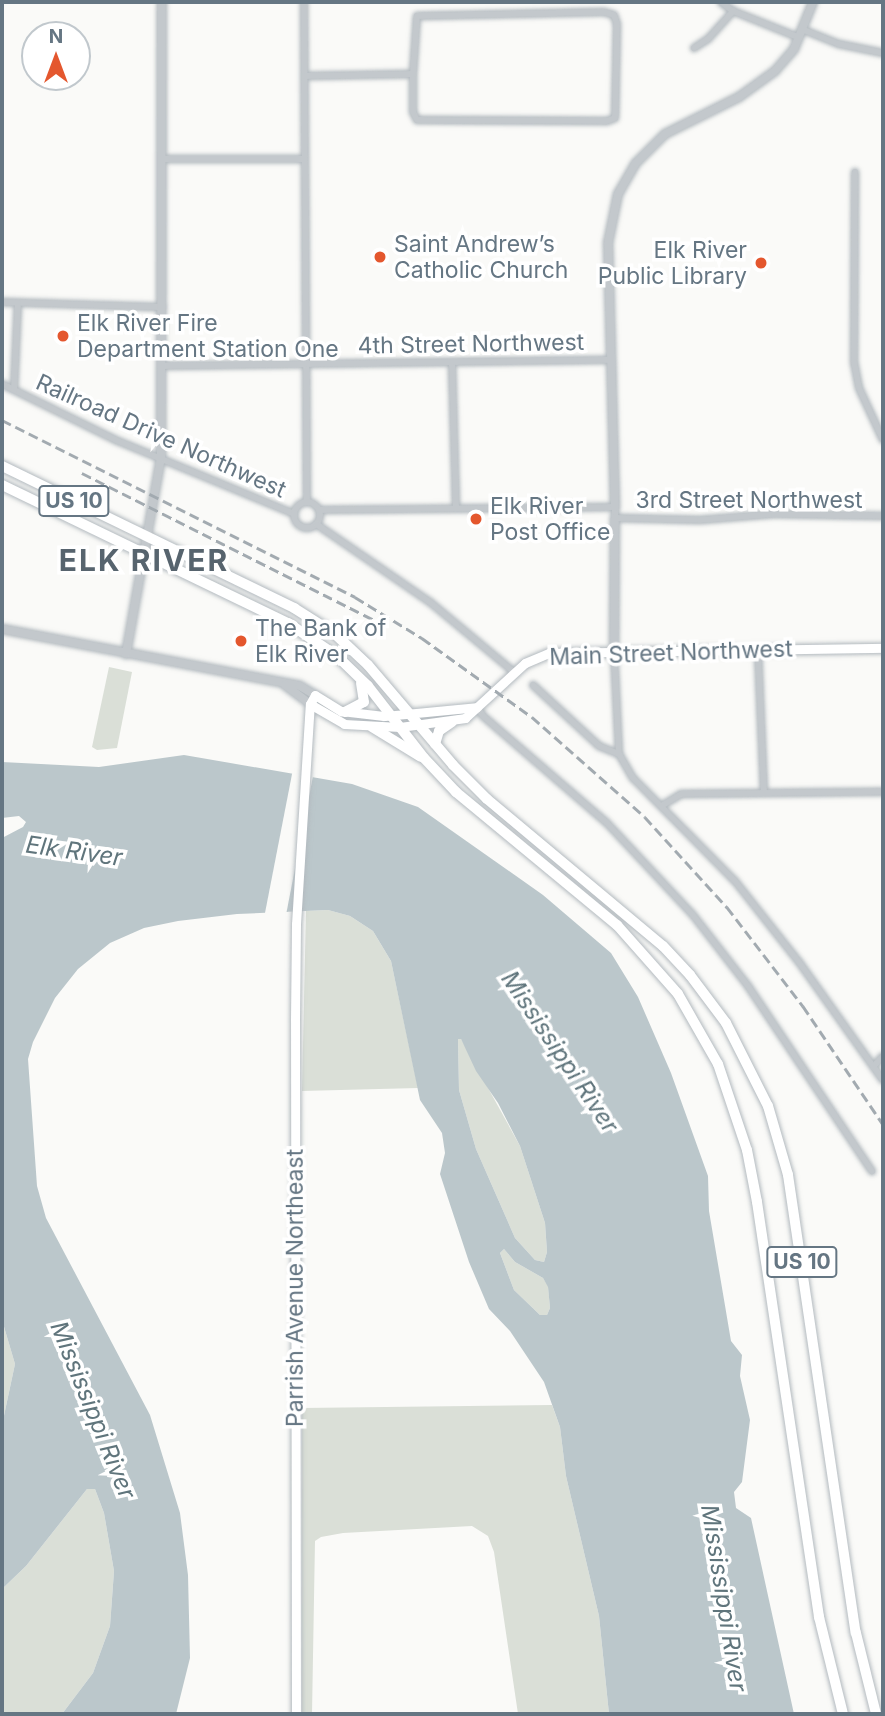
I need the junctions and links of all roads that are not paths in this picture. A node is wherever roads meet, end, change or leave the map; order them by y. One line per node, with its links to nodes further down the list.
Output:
1 (162, 2): 11 (street)
2 (304, 2): 10 (street)
3 (721, 2): 5 (street)
4 (813, 2): 6 (street)
5 (733, 11): 6 (street); 7 (street)
6 (802, 34): 8 (street); 17 (street)
7 (694, 48)
8 (883, 53)
9 (413, 74): 9 (street); 10 (street)
10 (305, 76): 12 (street)
11 (162, 159): 12 (street); 16 (street)
12 (305, 159): 18 (street)
13 (855, 172): 23 (street)
14 (2, 302): 15 (street)
15 (19, 303): 16 (street); 22 (street)
16 (163, 307): 20 (street)
17 (612, 360): 19 (street, 4th Street Northwest); 28 (street)
18 (308, 363): 19 (street, 4th Street Northwest); 20 (street, 4th Street Northwest); 27 (street)
19 (452, 363): 29 (street)
20 (163, 366): 24 (street)
21 (2, 384): 22 (street, Railroad Drive Northwest)
22 (14, 390): 24 (street, Railroad Drive Northwest)
23 (883, 440)
24 (161, 458): 31 (street, Railroad Drive Northwest); 35 (street)
25 (2, 466): 35 (highway, US 10)
26 (2, 485): 36 (highway, US 10)
27 (307, 502): 30 (street); 31 (street)
28 (615, 507): 29 (street, 3rd Street Northwest); 33 (street)
29 (456, 508): 30 (street, 3rd Street Northwest)
30 (319, 510): 34 (street)
31 (294, 514): 34 (street)
32 (883, 516): 33 (street, 3rd Street Northwest)
33 (615, 518): 40 (street)
34 (316, 524): 42 (street)
35 (146, 536): 36 (street); 50 (highway, US 10)
36 (143, 553): 41 (street); 43 (highway, US 10)
37 (2, 629): 41 (street, Main Street Northwest)
38 (883, 648): 39 (main road, Main Street Northwest)
39 (758, 650): 40 (main road, Main Street Northwest); 62 (street)
40 (614, 651): 42 (main road, Main Street Northwest); 59 (street)
41 (126, 654): 44 (street, Main Street Northwest)
42 (514, 672): 48 (main road, Main Street Northwest)
43 (357, 674): 49 (highway); 51 (highway, US 10)
44 (283, 684): 46 (street, Main Street Northwest); 47 (street, Main Street Northwest)
45 (533, 685): 59 (street)
46 (316, 695): 47 (main road); 49 (main road, Main Street Northwest)
47 (310, 704): 52 (main road, Main Street Northwest); 55 (main road, Parrish Avenue Northeast)
48 (477, 707): 50 (main road, Main Street Northwest); 53 (main road, Main Street Northwest); 67 (street)
49 (345, 712): 51 (main road, Main Street Northwest)
50 (408, 714): 51 (main road, Main Street Northwest); 54 (highway, US 10)
51 (391, 716): 57 (highway, US 10)
52 (330, 718): 55 (main road); 56 (main road, Main Street Northwest)
53 (452, 722): 54 (main road, Main Street Northwest); 58 (highway)
54 (418, 725): 57 (main road, Main Street Northwest); 58 (highway, US 10)
55 (308, 727): 68 (main road, Parrish Avenue Northeast)
56 (372, 727): 57 (main road, Main Street Northwest); 60 (highway)
57 (400, 727): 60 (highway, US 10)
58 (435, 744): 70 (highway, US 10)
59 (619, 754): 63 (street)
60 (424, 758): 69 (highway, US 10)
61 (883, 792): 62 (street)
62 (764, 793): 63 (street)
63 (663, 804): 65 (street)
64 (883, 1056): 65 (street)
65 (874, 1066): 66 (street)
66 (883, 1080)
67 (872, 1171)
68 (296, 1714)
69 (843, 1714)
70 (876, 1714)

